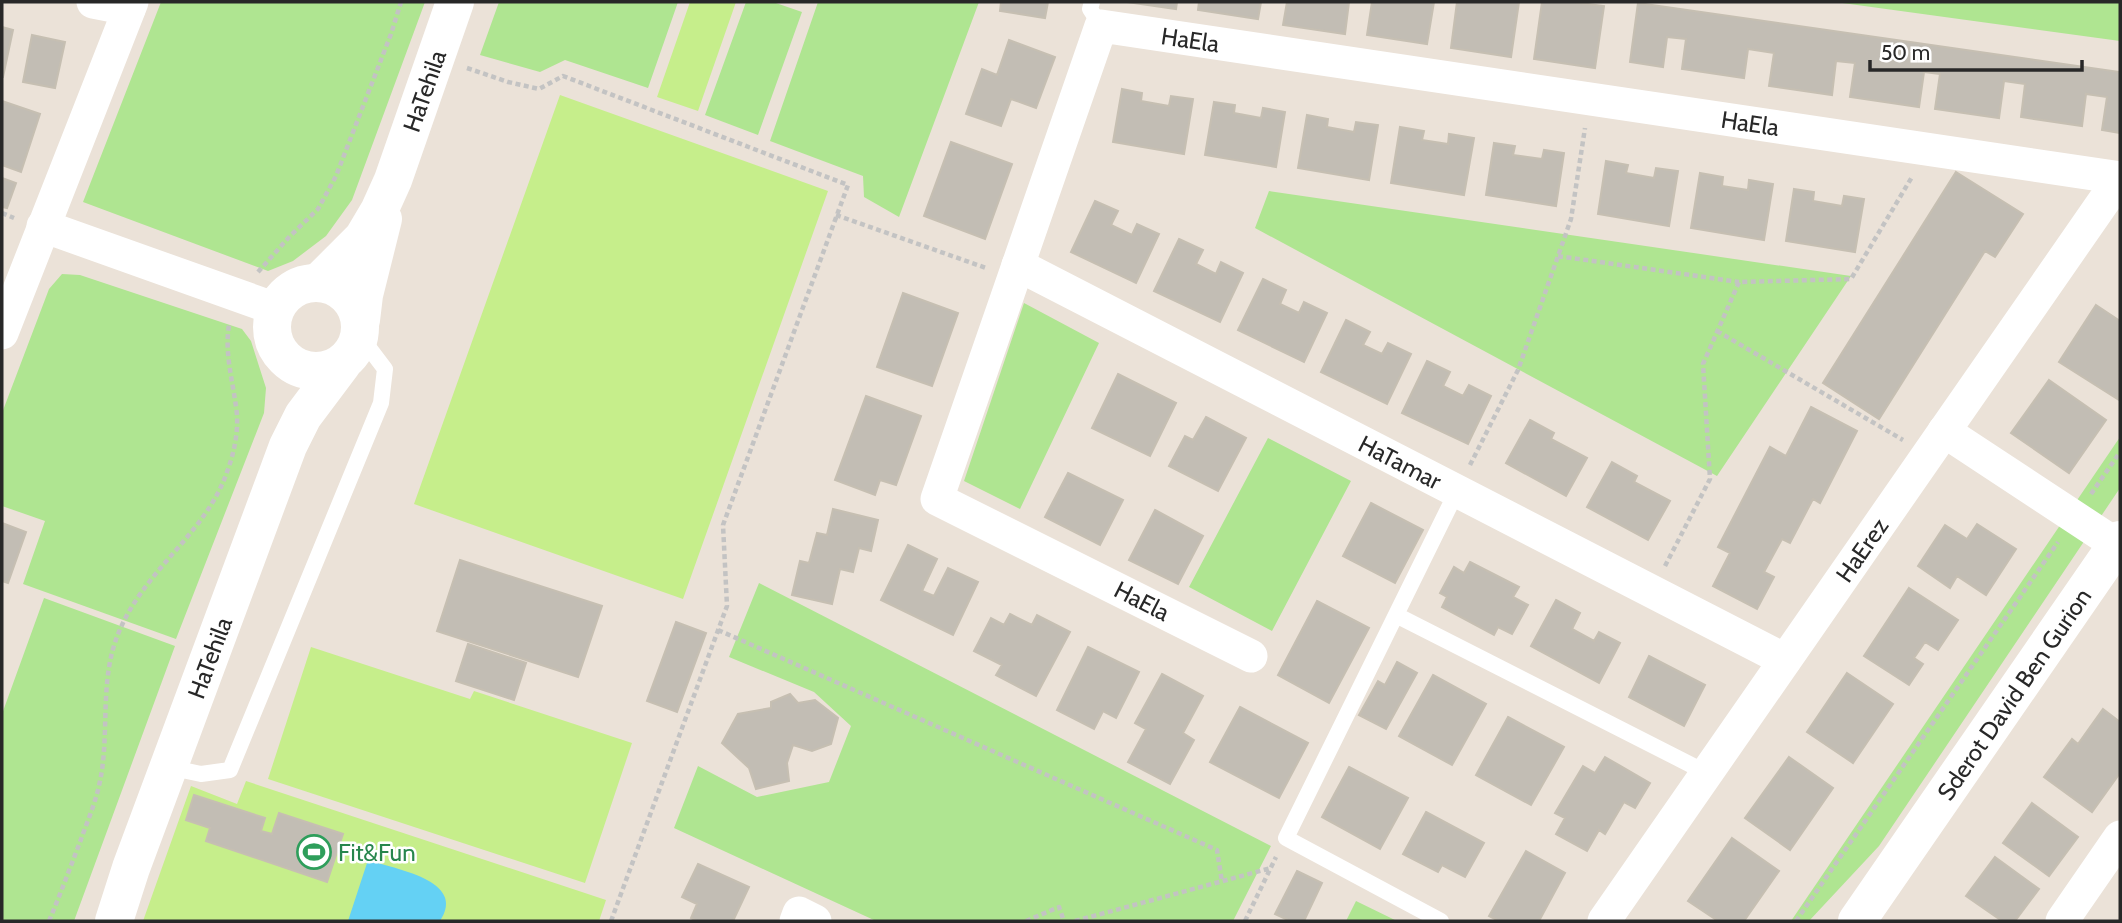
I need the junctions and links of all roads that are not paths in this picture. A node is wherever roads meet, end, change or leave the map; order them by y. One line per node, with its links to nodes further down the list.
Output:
1 (93, 2): 3 (street)
2 (455, 2): 6 (street, HaTehila)
3 (131, 6): 7 (street)
4 (1096, 14): 5 (street, HaEla); 8 (street, HaEla)
5 (2120, 178): 14 (street, HaErez)
6 (393, 180): 9 (street, HaTehila); 12 (street, HaTehila)
7 (43, 226): 10 (street); 11 (street)
8 (1015, 272): 16 (street, HaTamar); 19 (street, HaEla)
9 (319, 282): 10 (street); 12 (street)
10 (276, 309): 13 (street)
11 (2, 333)
12 (354, 340): 13 (street); 15 (street, HaTehila); 21 (lane)
13 (285, 360): 15 (street, HaTehila)
14 (1936, 443): 17 (street); 20 (street, HaErez)
15 (288, 446): 21 (street, HaTehila)
16 (1457, 491): 18 (lane); 20 (street, HaTamar)
17 (2119, 542): 24 (street, Sderot David Ben Gurion)
18 (1396, 615): 22 (lane); 30 (lane)
19 (1251, 656)
20 (1785, 660): 22 (street, HaErez)
21 (168, 767): 25 (street, HaTehila)
22 (1707, 773): 31 (street, HaErez)
23 (2120, 837): 34 (street)
24 (1909, 847): 32 (street, Sderot David Ben Gurion); 33 (street, Sderot David Ben Gurion)
25 (131, 868): 26 (street, HaTehila); 27 (street, HaTehila)
26 (99, 921)
27 (114, 921)
28 (796, 921): 29 (street)
29 (815, 921)
30 (1441, 921)
31 (1604, 921)
32 (1840, 921)
33 (1857, 921)
34 (2062, 921)

